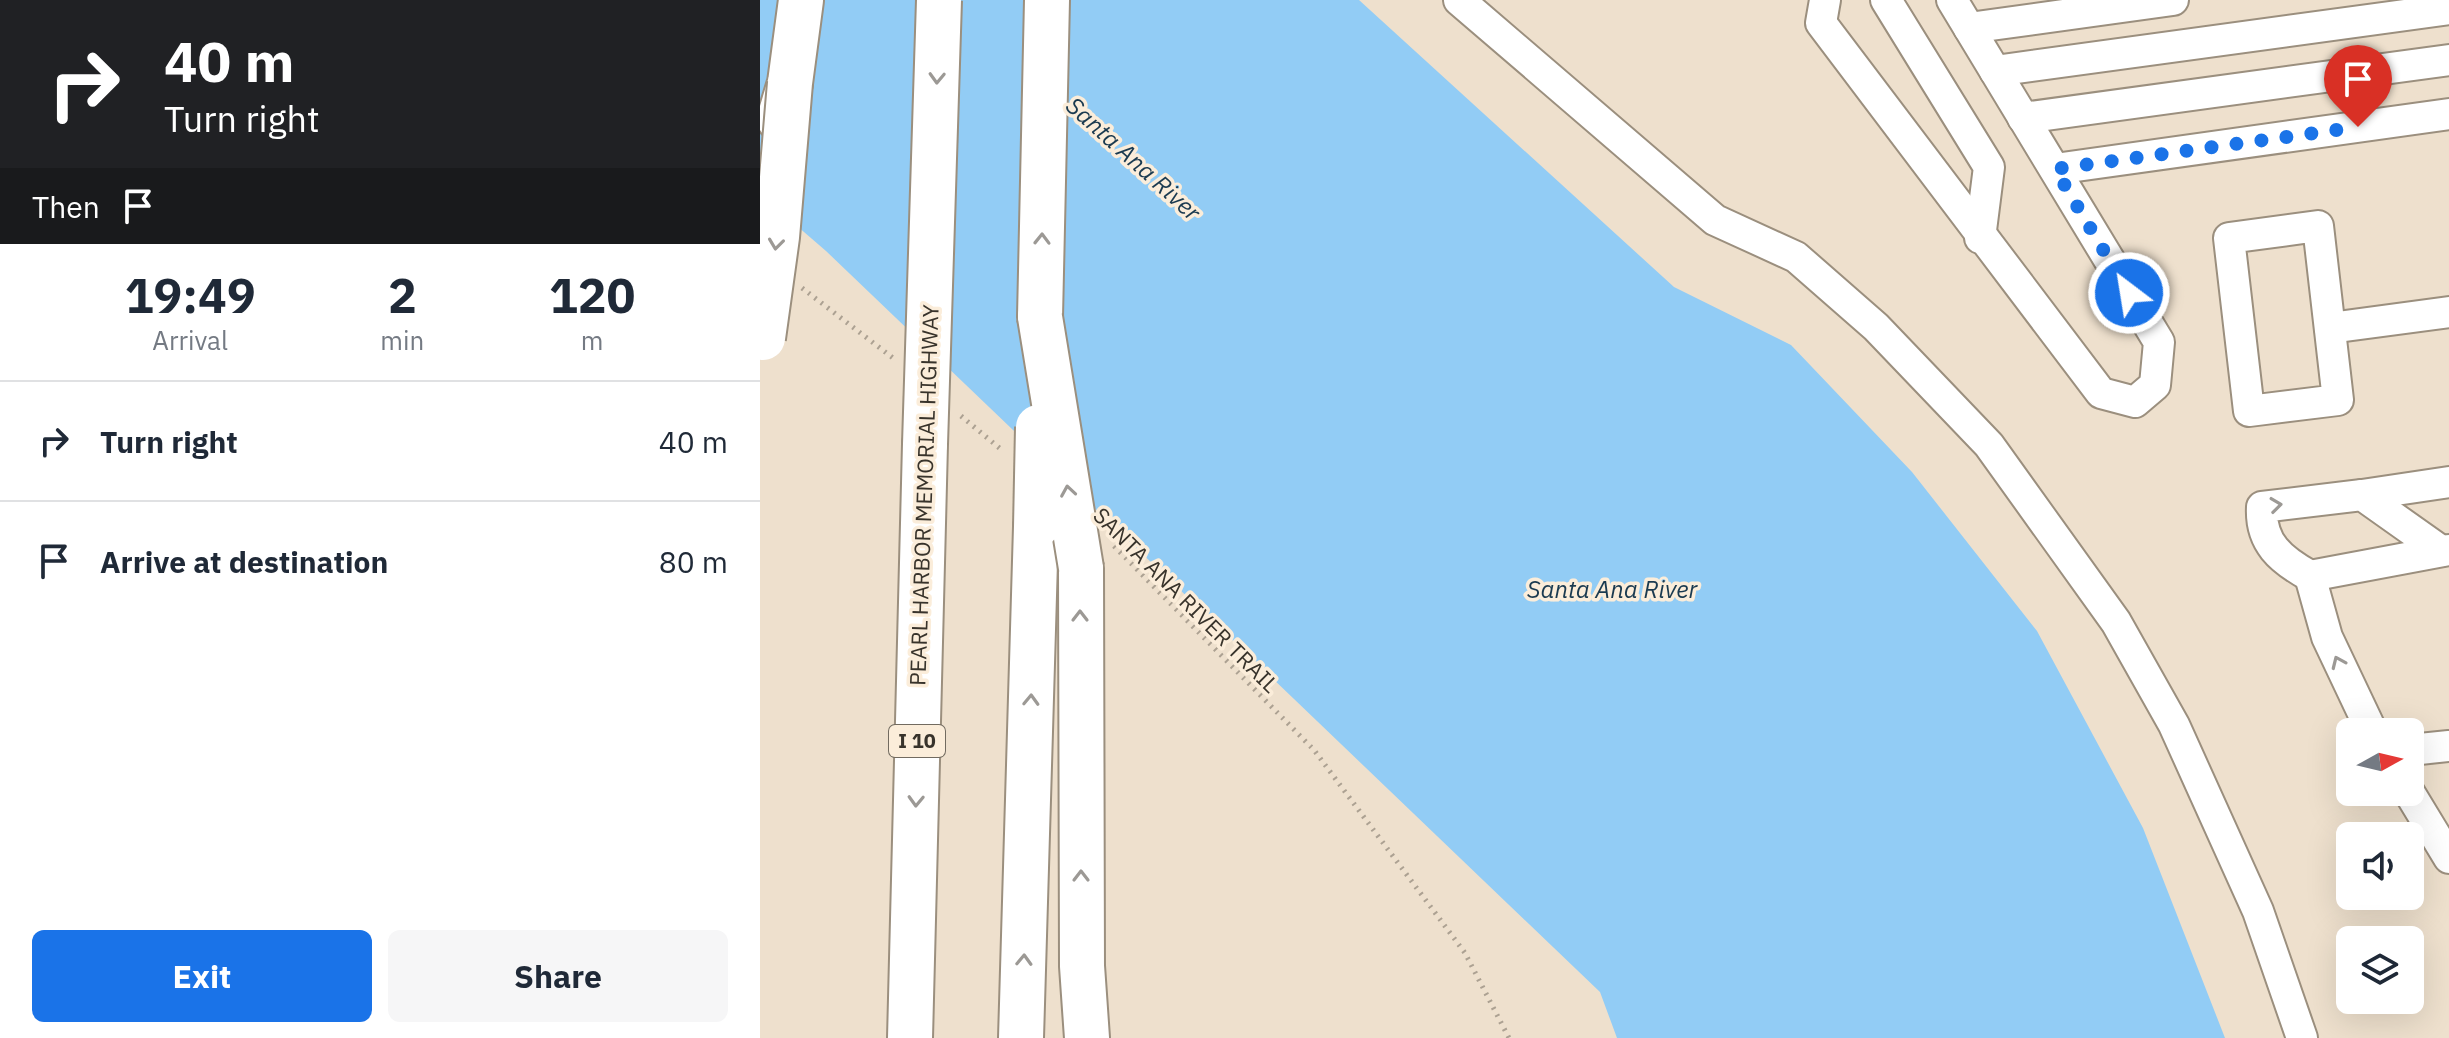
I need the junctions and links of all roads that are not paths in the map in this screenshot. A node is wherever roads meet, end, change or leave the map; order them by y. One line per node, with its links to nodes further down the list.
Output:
1 (801, 0): 13 (highway)
2 (939, 0): 32 (highway, PEARL HARBOR MEMORIAL HIGHWAY / I 10, one-way to 32, bridge)
3 (1047, 0): 20 (highway, one-way to 3)
4 (1459, 0): 35 (lane)
5 (1825, 0): 18 (lane)
6 (1886, 0): 18 (lane)
7 (1952, 0): 10 (lane)
8 (2173, 0): 10 (lane)
9 (2449, 9): 12 (lane)
10 (1969, 28): 12 (lane)
11 (2449, 60): 15 (lane)
12 (1995, 71): 15 (lane)
13 (790, 83): 17 (highway, bridge); 22 (highway, one-way to 22, bridge)
14 (2449, 114): 16 (lane)
15 (2023, 118): 16 (lane)
16 (2055, 169): 18 (lane)
17 (760, 187)
18 (1980, 238)
19 (2449, 312): 21 (lane)
20 (1040, 317): 33 (highway, one-way to 20, bridge); 34 (highway, one-way to 20, bridge)
21 (2330, 328): 21 (lane)
22 (762, 350)
23 (2449, 482): 24 (lane)
24 (2362, 495): 25 (lane); 26 (lane, one-way to 24)
25 (2445, 550): 26 (lane)
26 (2310, 576): 27 (lane, one-way to 26)
27 (2365, 718)
28 (2449, 746): 29 (lane)
29 (2424, 749)
30 (2417, 806): 31 (lane)
31 (2449, 858)
32 (910, 1038)
33 (1021, 1038)
34 (1087, 1038)
35 (2302, 1038)

